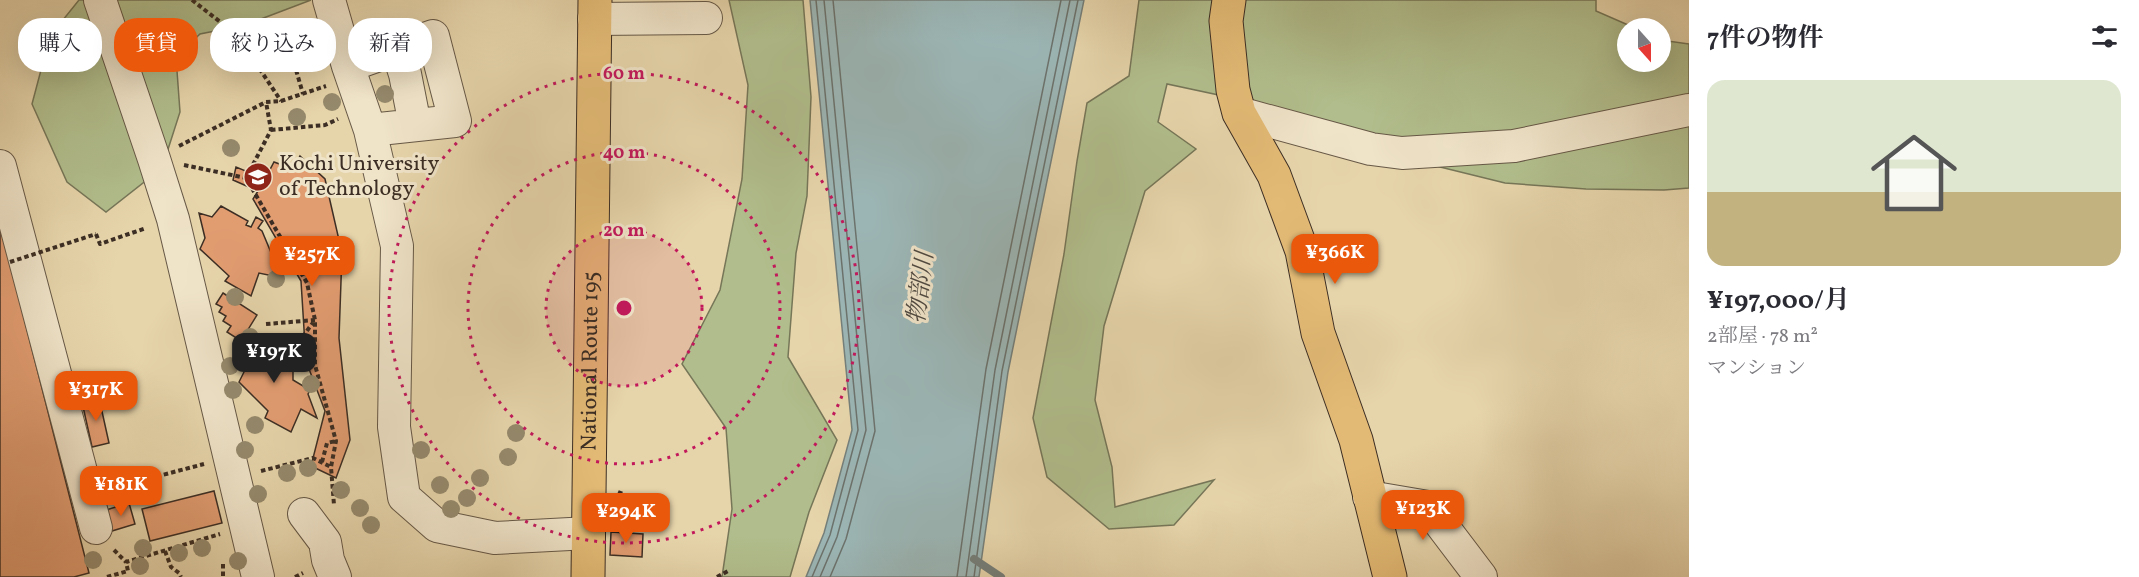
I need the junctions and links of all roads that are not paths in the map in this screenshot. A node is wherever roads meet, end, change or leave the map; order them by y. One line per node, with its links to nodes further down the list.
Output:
1 (100, 0): 17 (street)
2 (328, 0): 7 (street)
3 (1229, 0): 10 (main road)
4 (595, 9): 5 (street); 16 (main road, National Route 195)
5 (706, 18)
6 (432, 36): 11 (street)
7 (348, 66)
8 (350, 72): 11 (street)
9 (1689, 110): 10 (street)
10 (1239, 113): 13 (main road)
11 (367, 119): 16 (street)
12 (0, 166): 15 (street)
13 (1369, 497): 20 (main road); 21 (street)
14 (304, 514): 18 (street)
15 (96, 528)
16 (589, 533): 19 (main road, National Route 195)
17 (258, 577)
18 (335, 577)
19 (588, 577)
20 (1390, 577)
21 (1481, 577)

